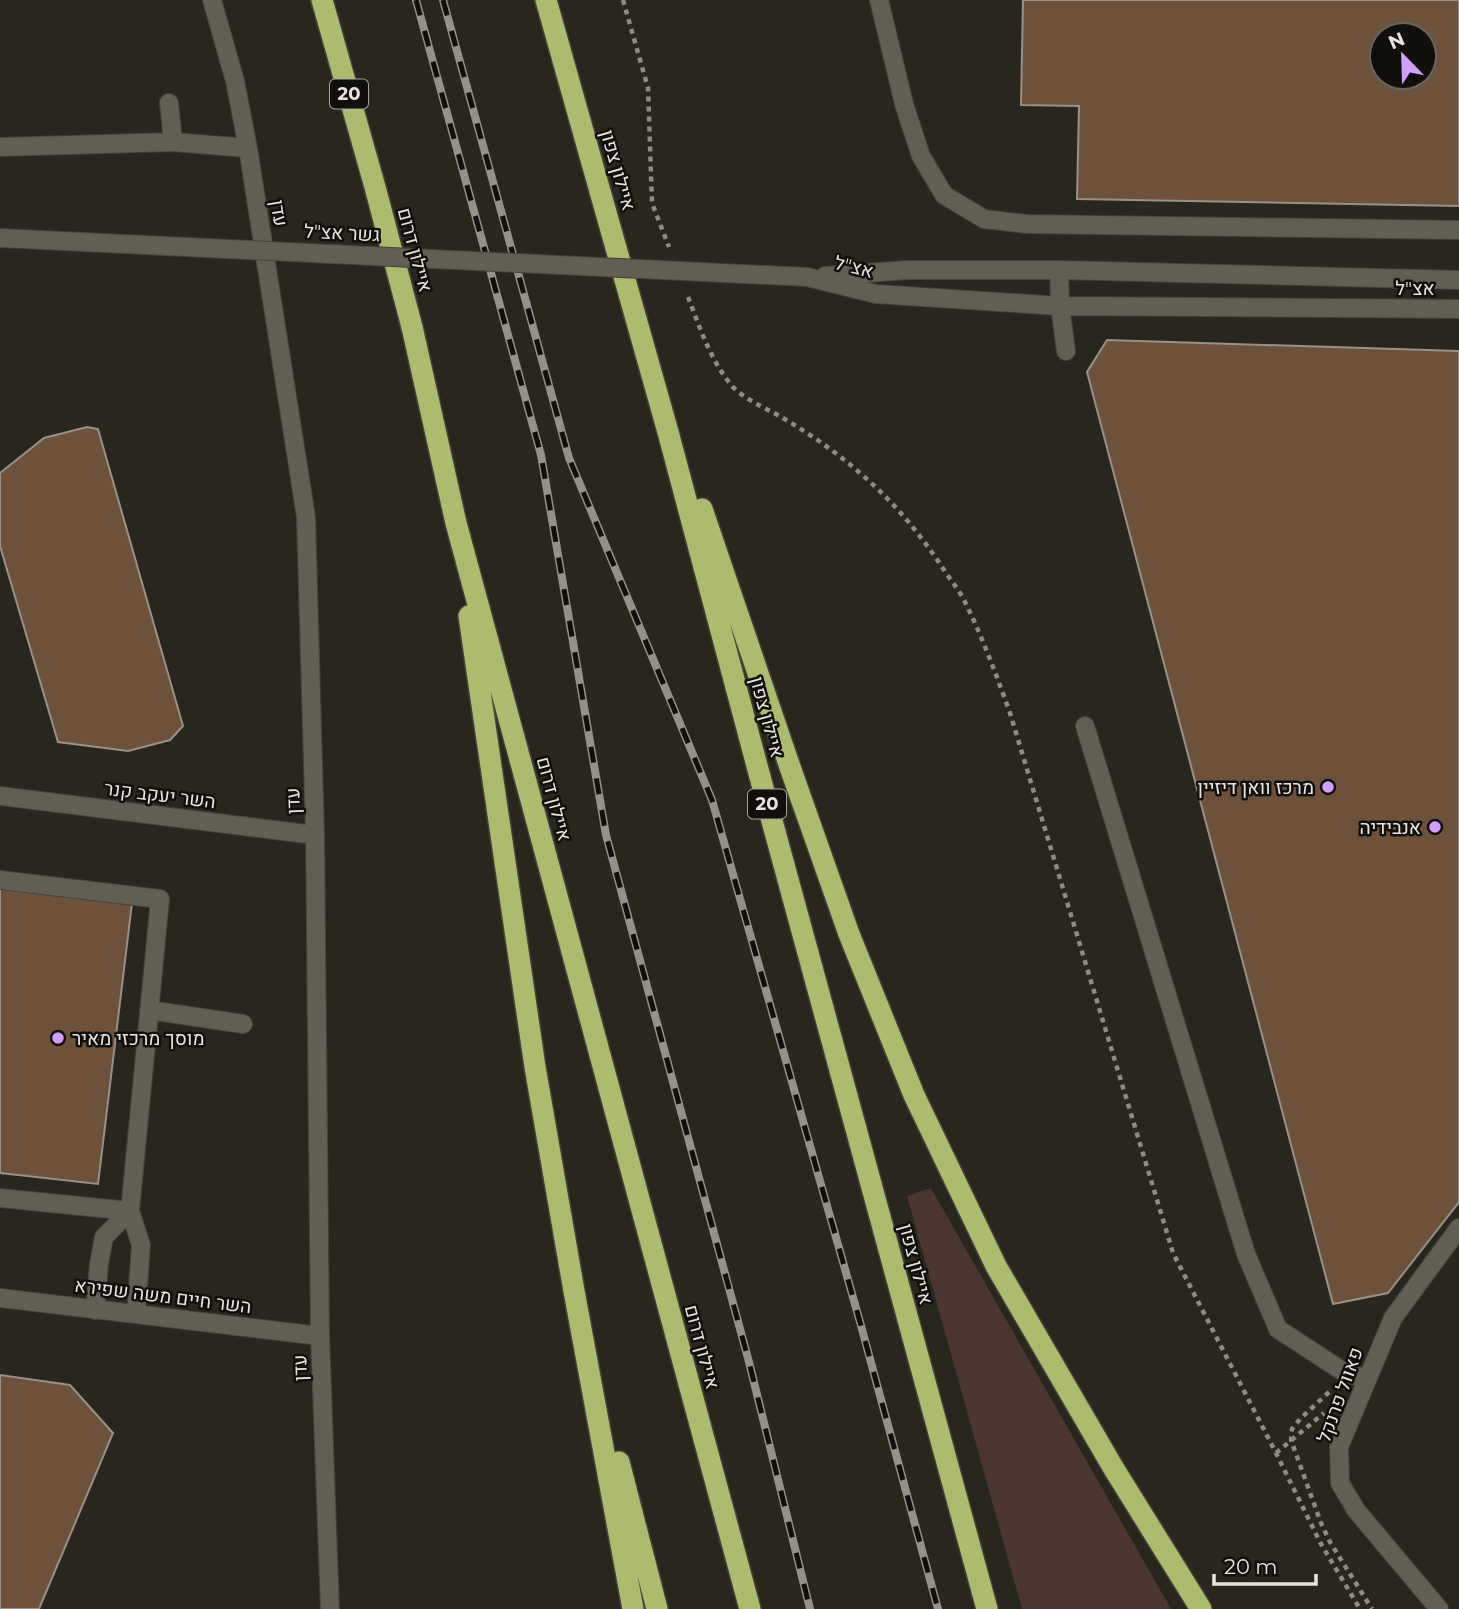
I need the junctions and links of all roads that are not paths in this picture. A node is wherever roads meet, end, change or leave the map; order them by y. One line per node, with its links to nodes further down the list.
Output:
1 (212, 0): 8 (street, עדן)
2 (322, 0): 18 (highway, איילון דרום / 20)
3 (546, 0): 16 (highway, איילון צפון / 20)
4 (879, 0): 9 (street)
5 (169, 103): 6 (street)
6 (173, 142): 7 (street); 8 (street)
7 (0, 147)
8 (248, 148): 21 (street, עדן)
9 (1459, 230)
10 (0, 238): 12 (street, גשר אצ"ל, bridge)
11 (1059, 270): 12 (street, אצ"ל); 13 (street, אצ"ל); 14 (street)
12 (807, 277): 14 (street, אצ"ל)
13 (1459, 280)
14 (1060, 306): 15 (street, אצ"ל); 17 (street)
15 (1459, 309)
16 (637, 320): 38 (highway, איילון צפון / 20); 39 (highway)
17 (1066, 351)
18 (456, 523): 28 (highway); 37 (highway, איילון דרום / 20)
19 (1085, 726): 33 (street)
20 (0, 796): 21 (street, השר יעקב קנר)
21 (315, 835): 32 (street, עדן)
22 (0, 880): 23 (street)
23 (149, 1010): 24 (street); 26 (street)
24 (243, 1024)
25 (0, 1198): 26 (street)
26 (130, 1211): 30 (street); 31 (street)
27 (1459, 1228): 33 (street, פאוול פרנקל)
28 (574, 1291): 35 (highway); 36 (highway)
29 (0, 1298): 30 (street, השר חיים משה שפירא)
30 (95, 1310): 31 (street, השר חיים משה שפירא)
31 (136, 1314): 32 (street, השר חיים משה שפירא)
32 (320, 1336): 34 (street, עדן)
33 (1367, 1378): 40 (street, פאוול פרנקל)
34 (330, 1609)
35 (634, 1609)
36 (657, 1609)
37 (750, 1609)
38 (987, 1609)
39 (1201, 1609)
40 (1439, 1609)

